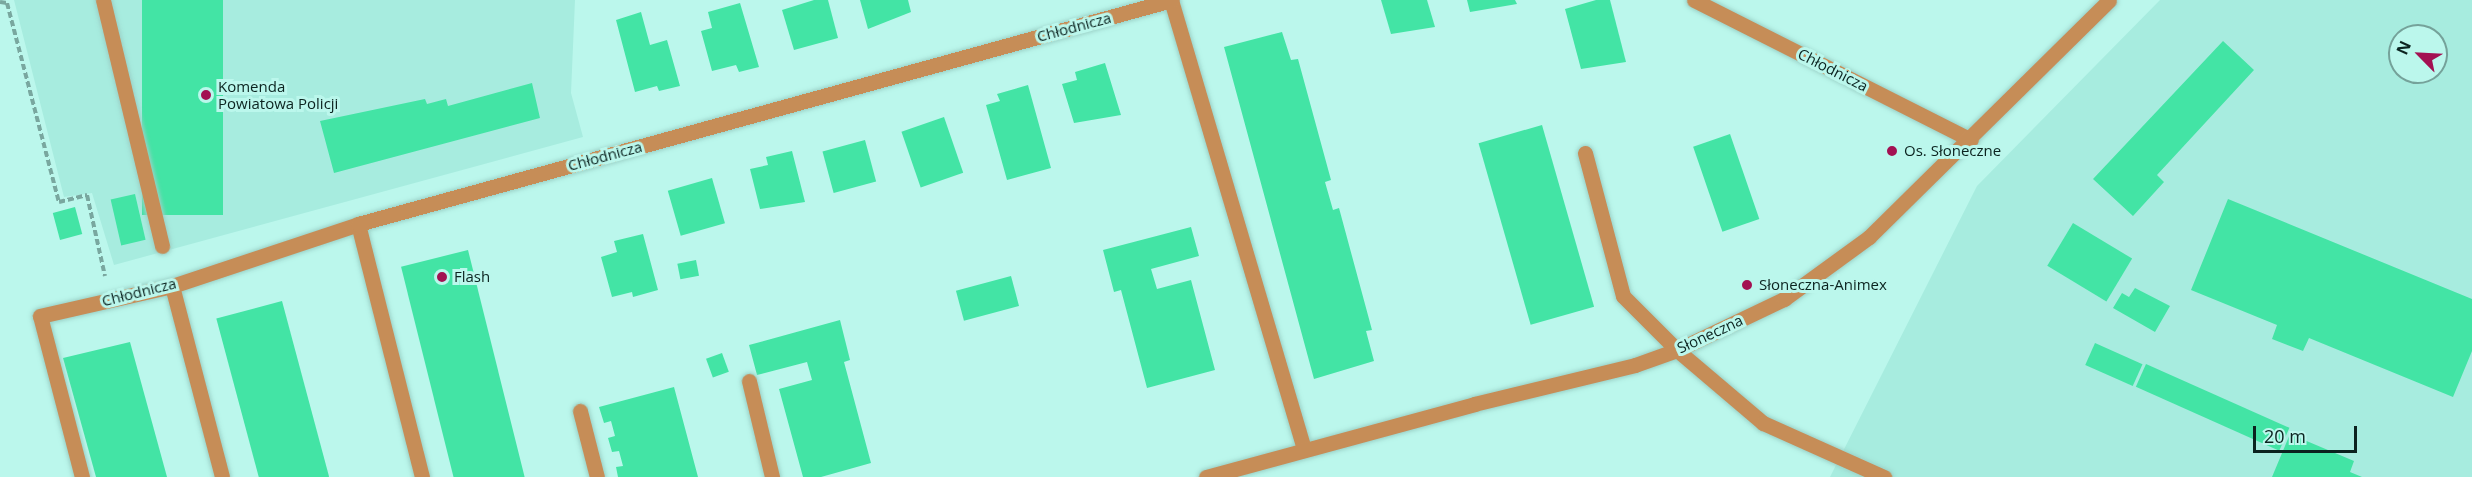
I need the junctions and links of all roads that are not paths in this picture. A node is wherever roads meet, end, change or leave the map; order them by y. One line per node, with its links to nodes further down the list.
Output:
1 (103, 0): 8 (street)
2 (1171, 0): 7 (street, Chłodnicza); 13 (street)
3 (1694, 0): 5 (street, Chłodnicza)
4 (2109, 0): 5 (street, Słoneczna)
5 (1971, 140): 10 (street, Słoneczna)
6 (1585, 153): 10 (street)
7 (358, 224): 9 (street, Chłodnicza); 16 (street)
8 (162, 246)
9 (172, 286): 14 (street, Chłodnicza); 15 (street)
10 (1677, 350): 13 (street, Słoneczna); 20 (street)
11 (749, 381): 18 (street)
12 (580, 411): 17 (street)
13 (1304, 450): 19 (street, Słoneczna)
14 (82, 477)
15 (222, 477)
16 (422, 477)
17 (597, 477)
18 (772, 477)
19 (1206, 477)
20 (1884, 477)

